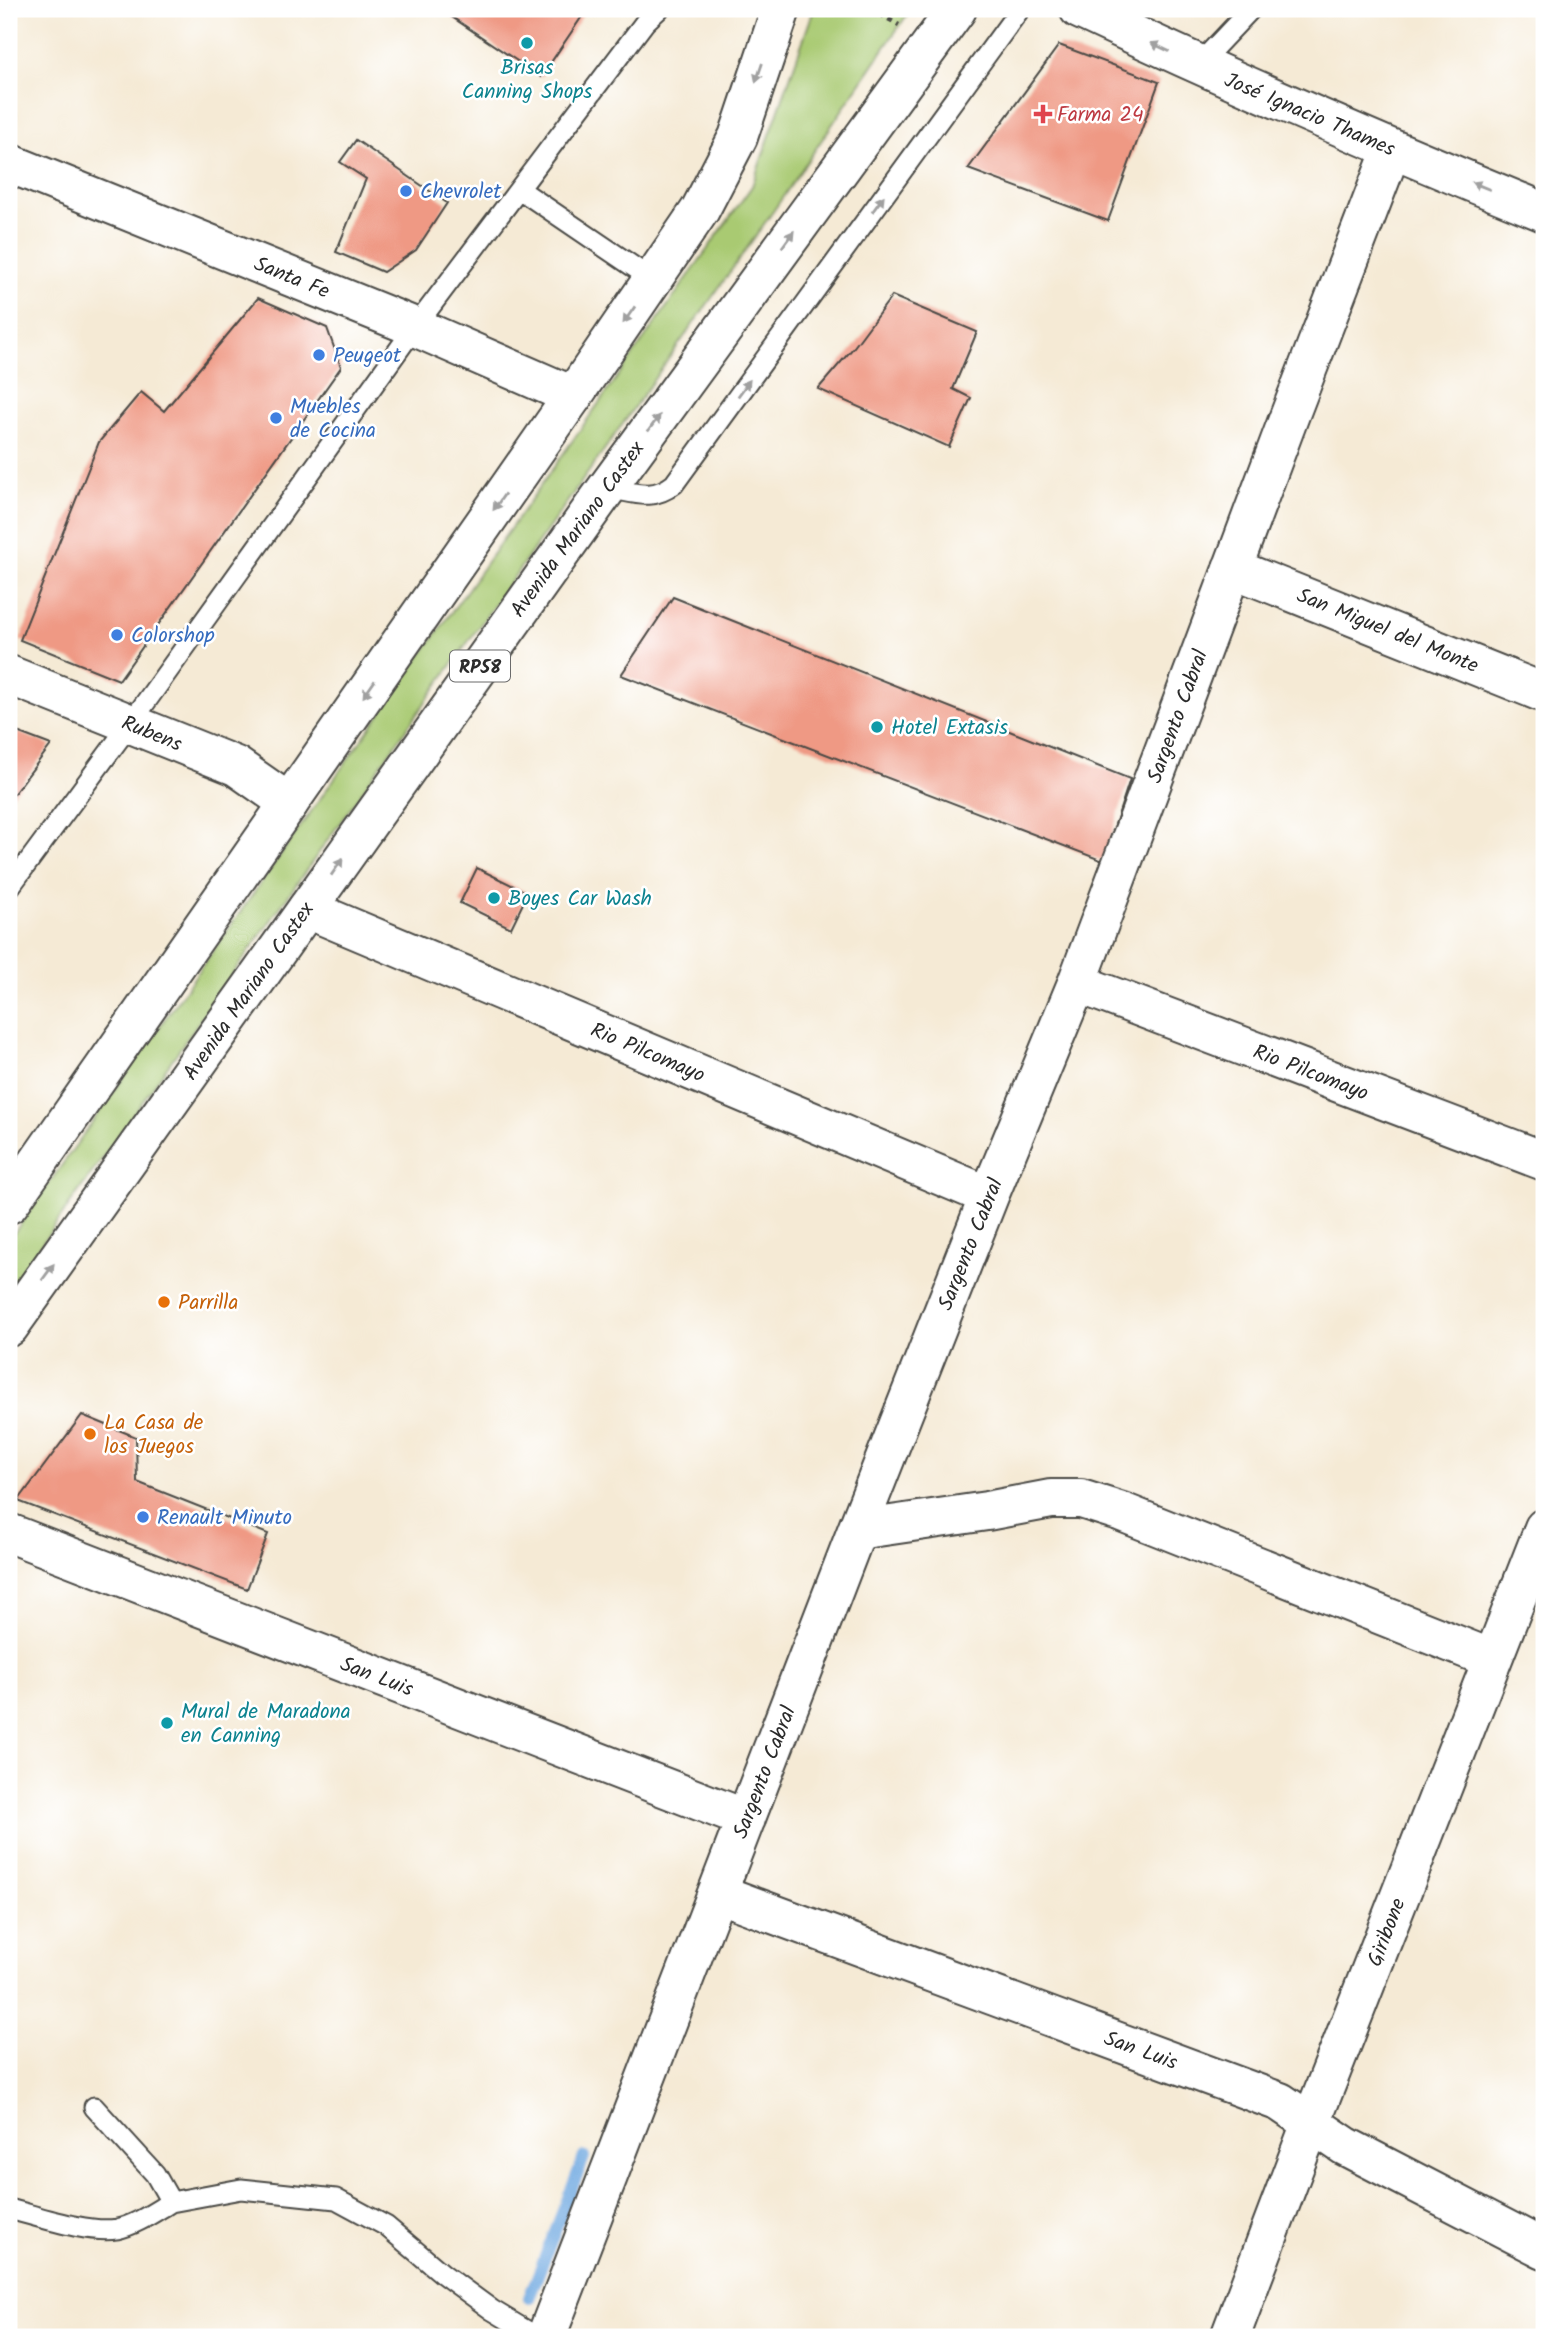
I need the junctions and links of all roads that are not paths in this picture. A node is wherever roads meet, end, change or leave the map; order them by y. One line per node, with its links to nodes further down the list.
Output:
1 (659, 9): 10 (lane)
2 (781, 9): 12 (main road, one-way to 12)
3 (957, 9): 15 (main road, Avenida Mariano Castex / RP58, one-way to 3)
4 (1020, 9): 15 (lane, one-way to 4)
5 (1079, 9): 7 (main road, José Ignacio Thames, one-way to 5)
6 (1251, 9): 7 (lane)
7 (1198, 65): 8 (main road, José Ignacio Thames)
8 (1392, 149): 11 (main road, José Ignacio Thames, one-way to 8); 16 (main road, Sargento Cabral)
9 (9, 163): 13 (main road, Santa Fe)
10 (519, 189): 12 (lane); 13 (lane)
11 (1544, 212)
12 (653, 280): 14 (main road, one-way to 14)
13 (415, 327): 14 (main road, Santa Fe); 19 (lane)
14 (573, 396): 20 (main road, one-way to 20)
15 (607, 488): 22 (main road, Avenida Mariano Castex / RP58, one-way to 15)
16 (1232, 568): 18 (main road, San Miguel del Monte); 23 (main road, Sargento Cabral)
17 (9, 675): 19 (main road, Rubens)
18 (1544, 693)
19 (130, 724): 20 (main road, Rubens); 21 (lane)
20 (289, 803): 25 (main road)
21 (9, 888)
22 (307, 909): 26 (main road, Rio Pilcomayo); 27 (main road, Avenida Mariano Castex / RP58, one-way to 22)
23 (1077, 984): 24 (main road, Rio Pilcomayo); 26 (main road, Sargento Cabral)
24 (1544, 1161)
25 (12, 1193)
26 (989, 1196): 29 (main road, Sargento Cabral)
27 (9, 1327)
28 (1544, 1528): 31 (main road, Giribone)
29 (857, 1530): 31 (main road); 32 (main road, Sargento Cabral)
30 (9, 1533): 32 (main road, San Luis)
31 (1492, 1659): 35 (main road, Giribone)
32 (746, 1819): 33 (main road, Sargento Cabral)
33 (717, 1893): 35 (main road, San Luis); 40 (main road, Sargento Cabral)
34 (94, 2107): 36 (lane)
35 (1311, 2123): 38 (main road, San Luis); 41 (main road, Giribone)
36 (171, 2202): 37 (lane); 39 (lane)
37 (9, 2208)
38 (1544, 2249)
39 (537, 2337)
40 (546, 2337)
41 (1230, 2337)

